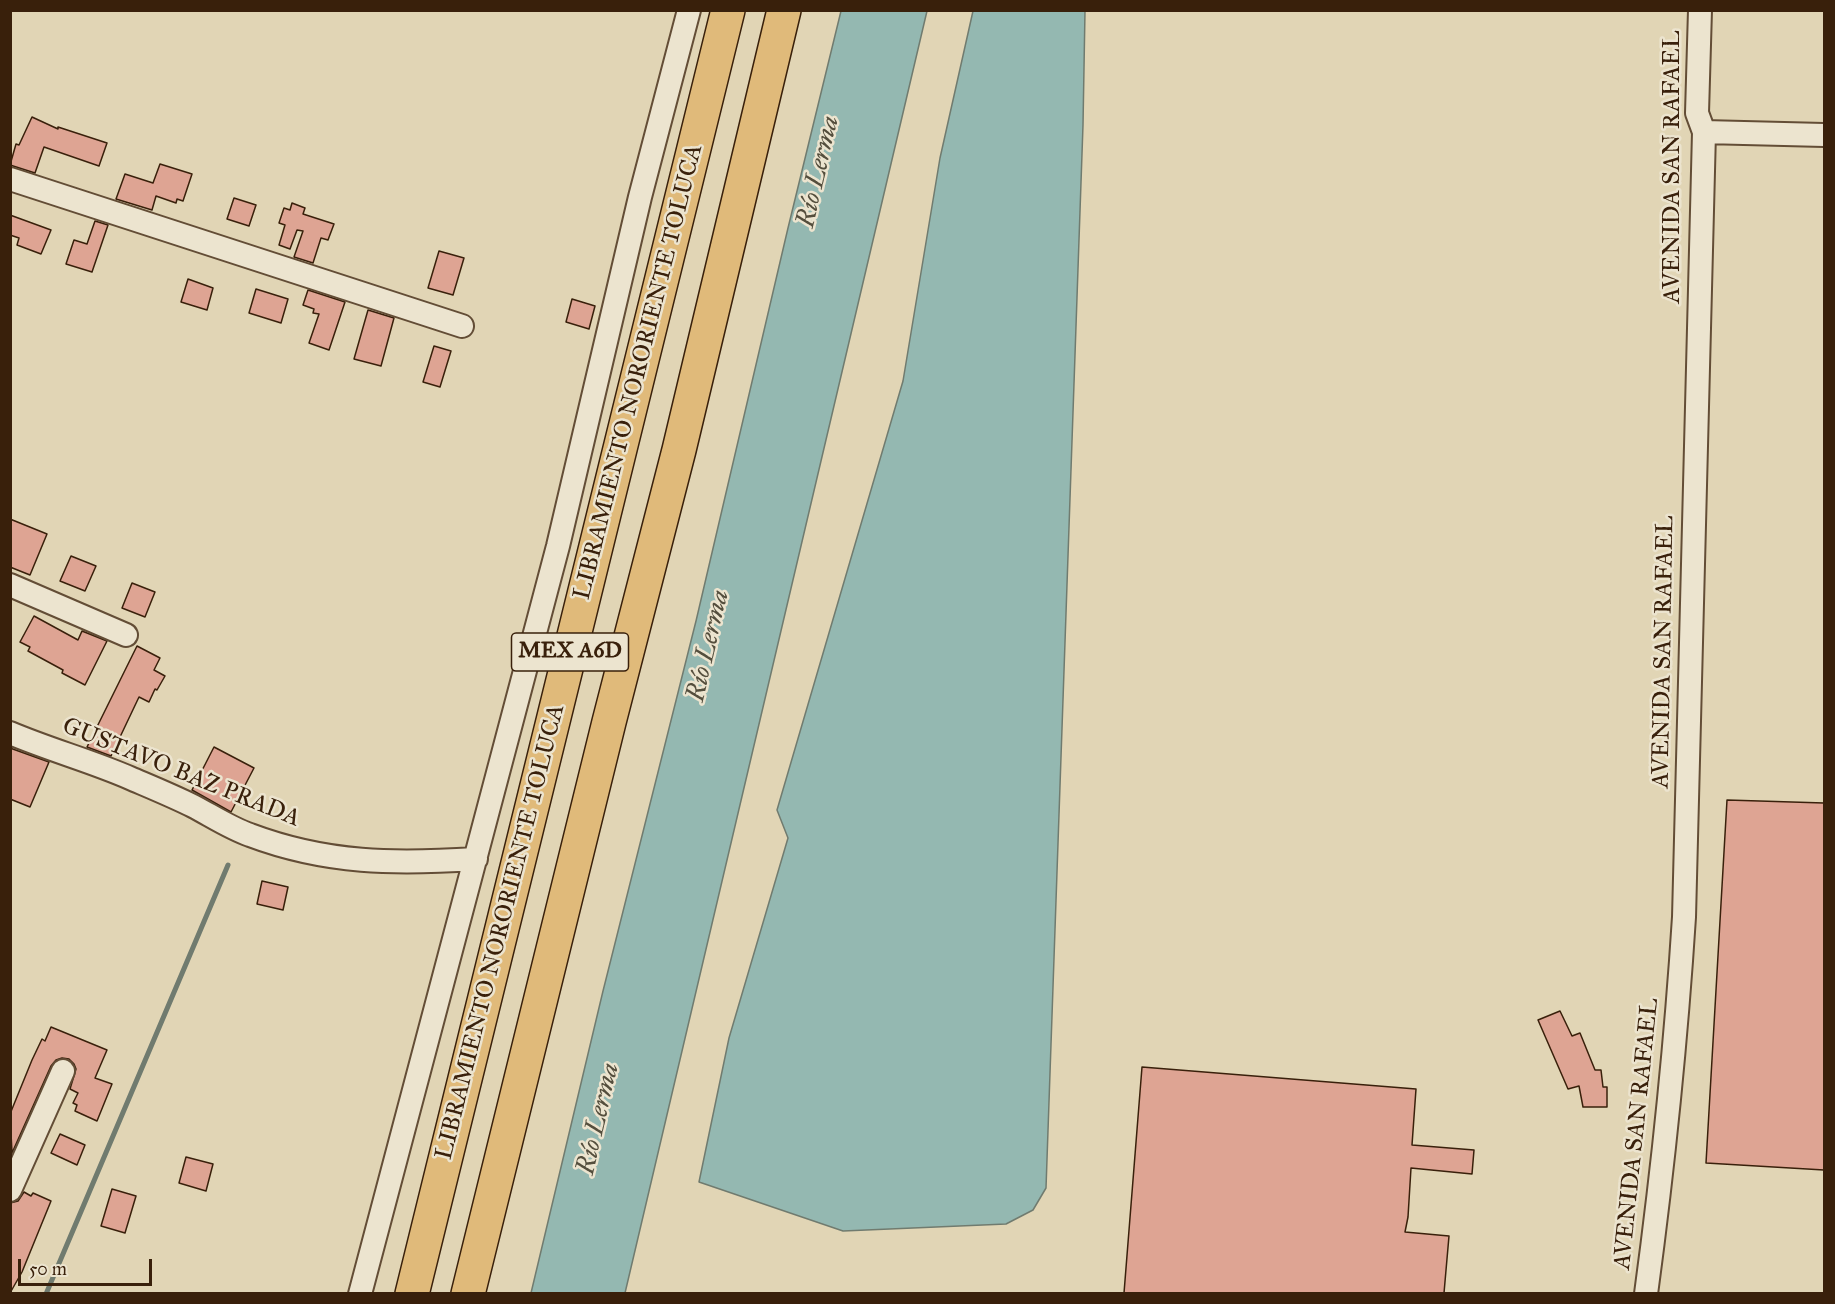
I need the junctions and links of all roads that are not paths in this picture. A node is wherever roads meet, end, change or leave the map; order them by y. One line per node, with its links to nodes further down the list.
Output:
1 (689, 10): 12 (street)
2 (728, 10): 16 (highway, LIBRAMIENTO NORORIENTE TOLUCA / MEX A6D)
3 (784, 10): 17 (highway, MEX A6D)
4 (1700, 10): 5 (street, AVENIDA SAN RAFAEL)
5 (1704, 132): 6 (street); 18 (street, AVENIDA SAN RAFAEL)
6 (1824, 135)
7 (10, 179): 8 (street)
8 (462, 326)
9 (10, 585): 10 (street)
10 (126, 635)
11 (10, 733): 12 (street, GUSTAVO BAZ PRADA)
12 (476, 859): 15 (street)
13 (63, 1071): 14 (street)
14 (10, 1190)
15 (360, 1293)
16 (412, 1293)
17 (468, 1293)
18 (1646, 1293)

